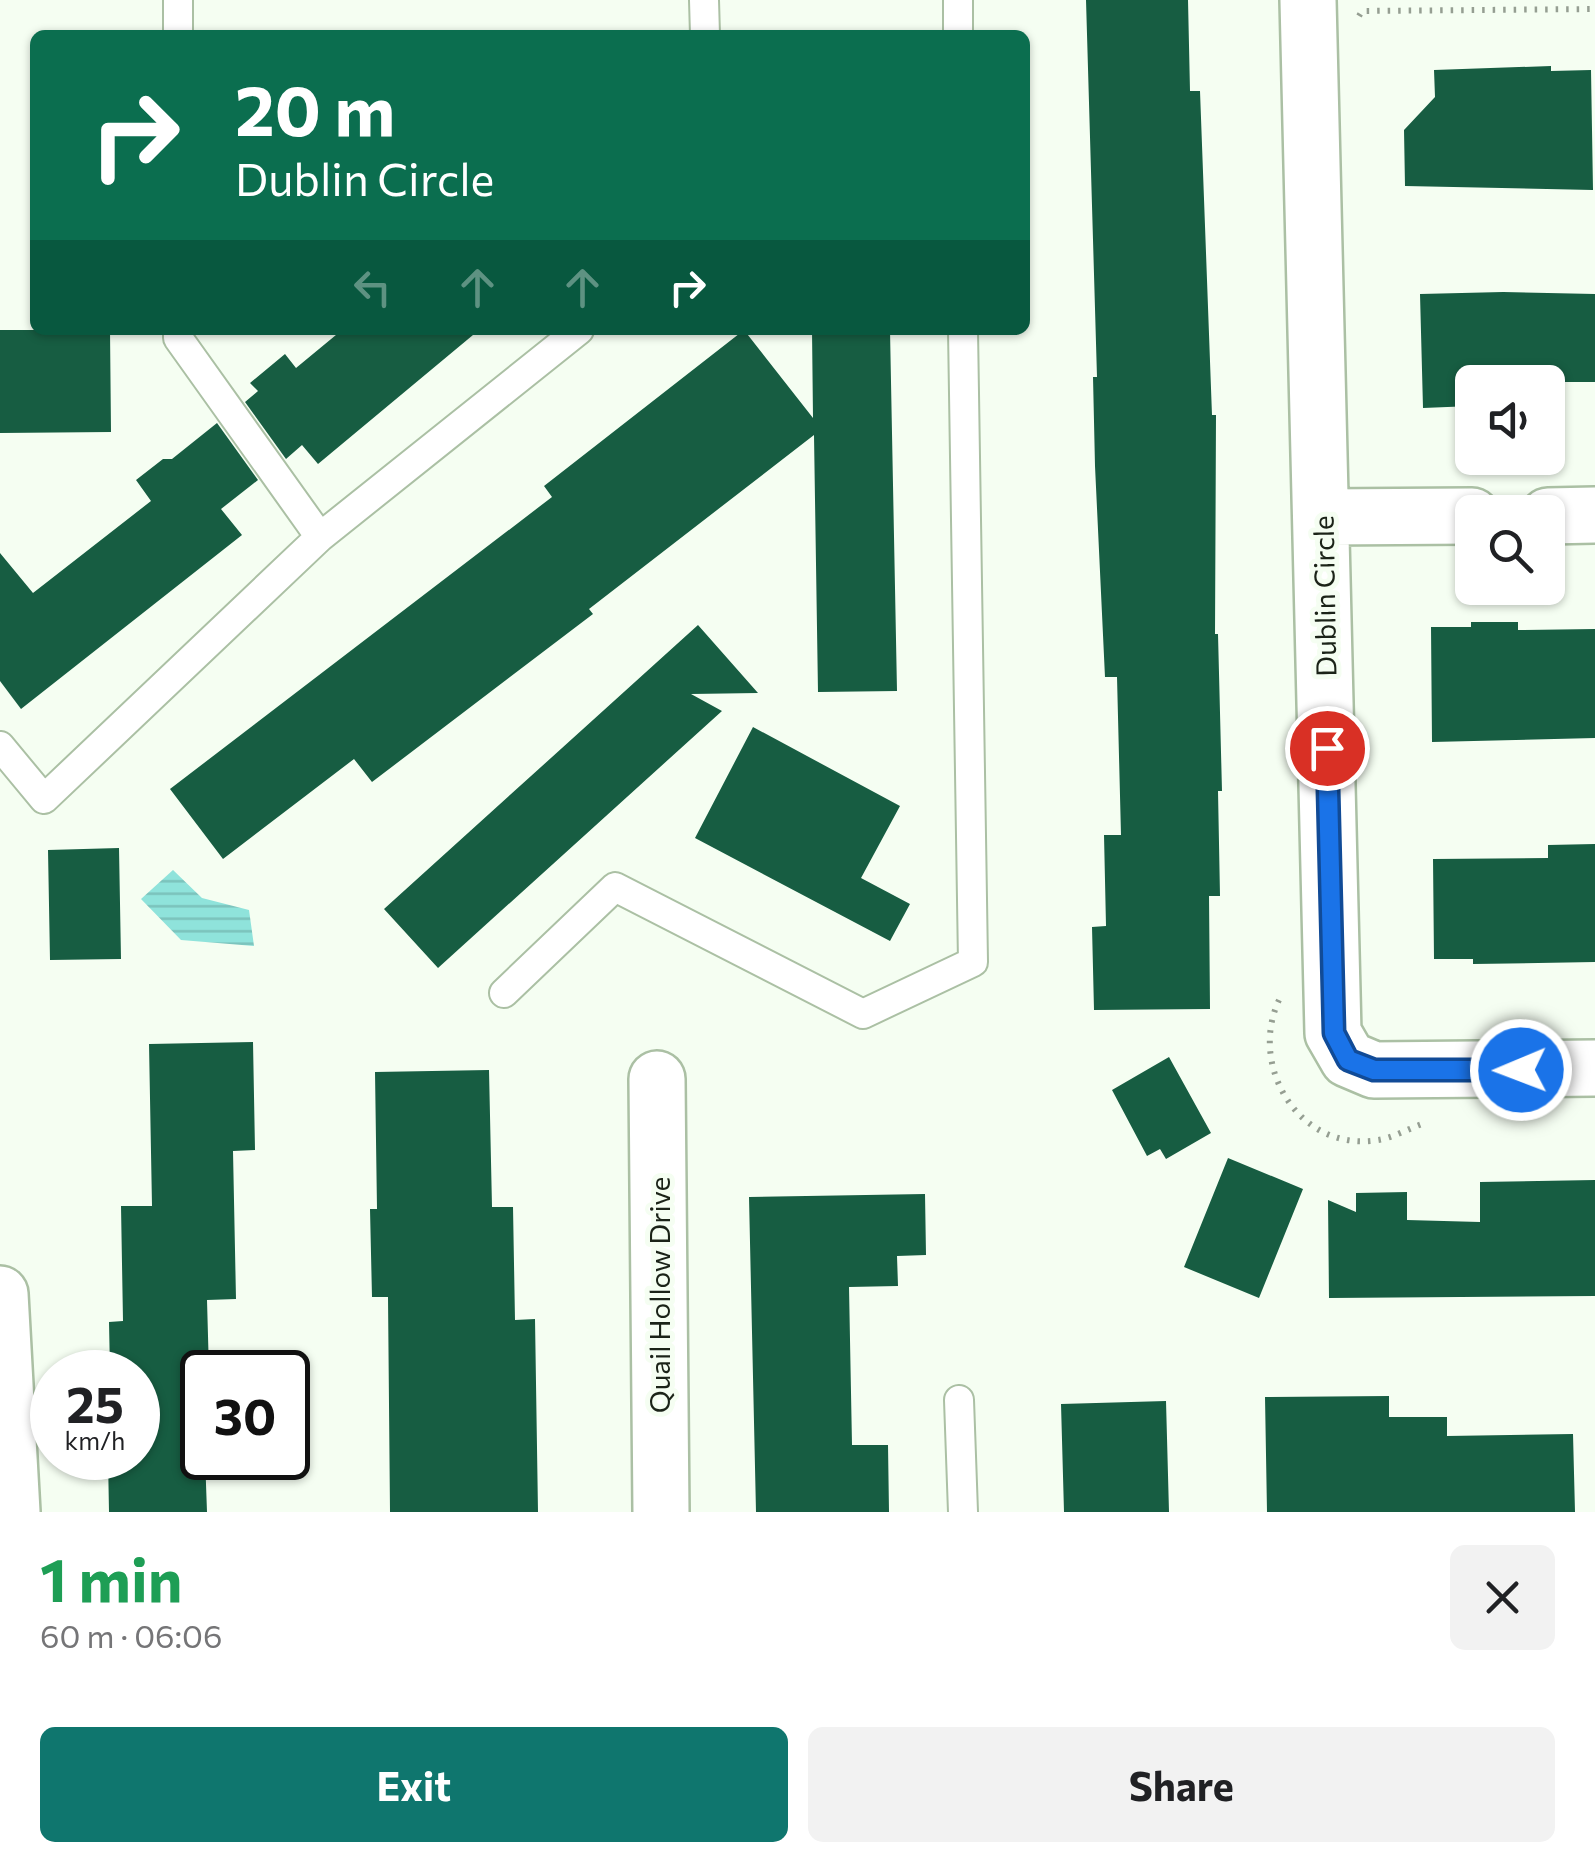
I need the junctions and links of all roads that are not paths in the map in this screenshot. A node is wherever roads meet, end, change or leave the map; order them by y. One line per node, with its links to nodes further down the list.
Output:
1 (178, 0): 5 (lane)
2 (704, 0): 6 (lane)
3 (958, 0): 7 (lane)
4 (1308, 0): 14 (street, Dublin Circle)
5 (178, 30)
6 (705, 30)
7 (958, 30)
8 (178, 335): 15 (lane)
9 (573, 335): 15 (lane)
10 (963, 335): 17 (lane)
11 (1474, 491): 14 (street)
12 (1541, 491): 13 (street)
13 (1595, 515)
14 (1323, 517): 18 (street, Dublin Circle)
15 (320, 537): 16 (lane)
16 (0, 746)
17 (504, 993)
18 (1595, 1068)
19 (657, 1079): 23 (street, Quail Hollow Drive)
20 (0, 1294): 22 (street)
21 (959, 1400): 24 (lane)
22 (12, 1512)
23 (661, 1512)
24 (962, 1512)

